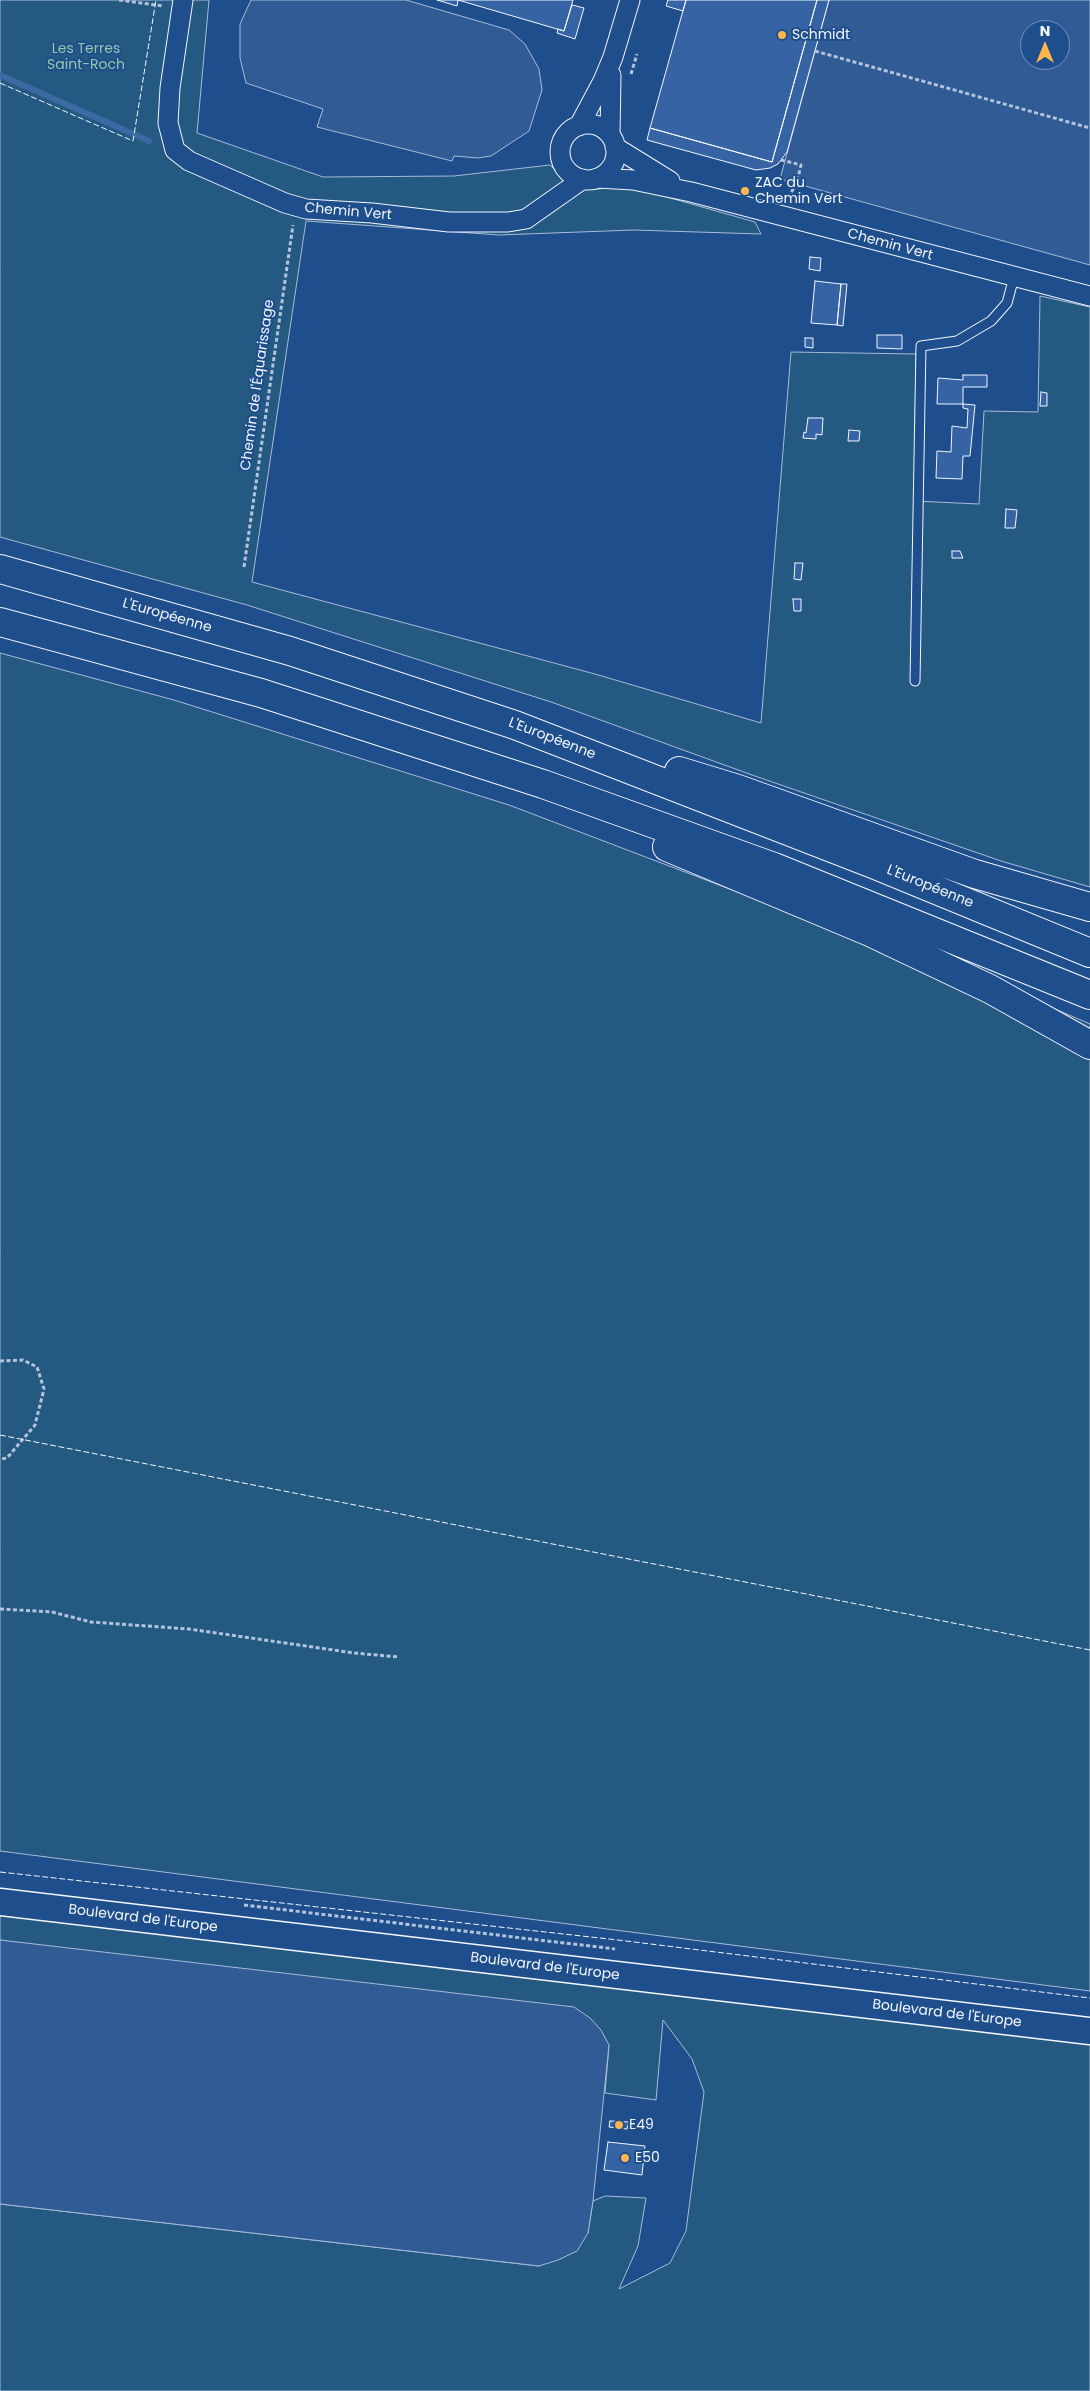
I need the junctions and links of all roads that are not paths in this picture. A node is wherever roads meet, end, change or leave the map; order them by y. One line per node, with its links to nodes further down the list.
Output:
1 (630, 0): 3 (street)
2 (182, 4): 6 (street, Chemin Vert)
3 (613, 57): 4 (street); 5 (street)
4 (579, 126): 5 (street); 6 (street)
5 (613, 141): 6 (street); 7 (street, Chemin Vert)
6 (590, 179): 7 (street, Chemin Vert)
7 (691, 192): 8 (street, Chemin Vert)
8 (1014, 277): 9 (street, Chemin Vert); 12 (lane)
9 (1090, 296)
10 (0, 569): 13 (highway, L'Européenne)
11 (0, 622): 14 (highway)
12 (916, 680)
13 (515, 725): 15 (highway); 16 (highway, L'Européenne)
14 (398, 736): 17 (highway); 18 (highway)
15 (1090, 907)
16 (1090, 953)
17 (1090, 995)
18 (1090, 1045)
19 (0, 1902): 20 (main road, Boulevard de l'Europe)
20 (1090, 2031)

